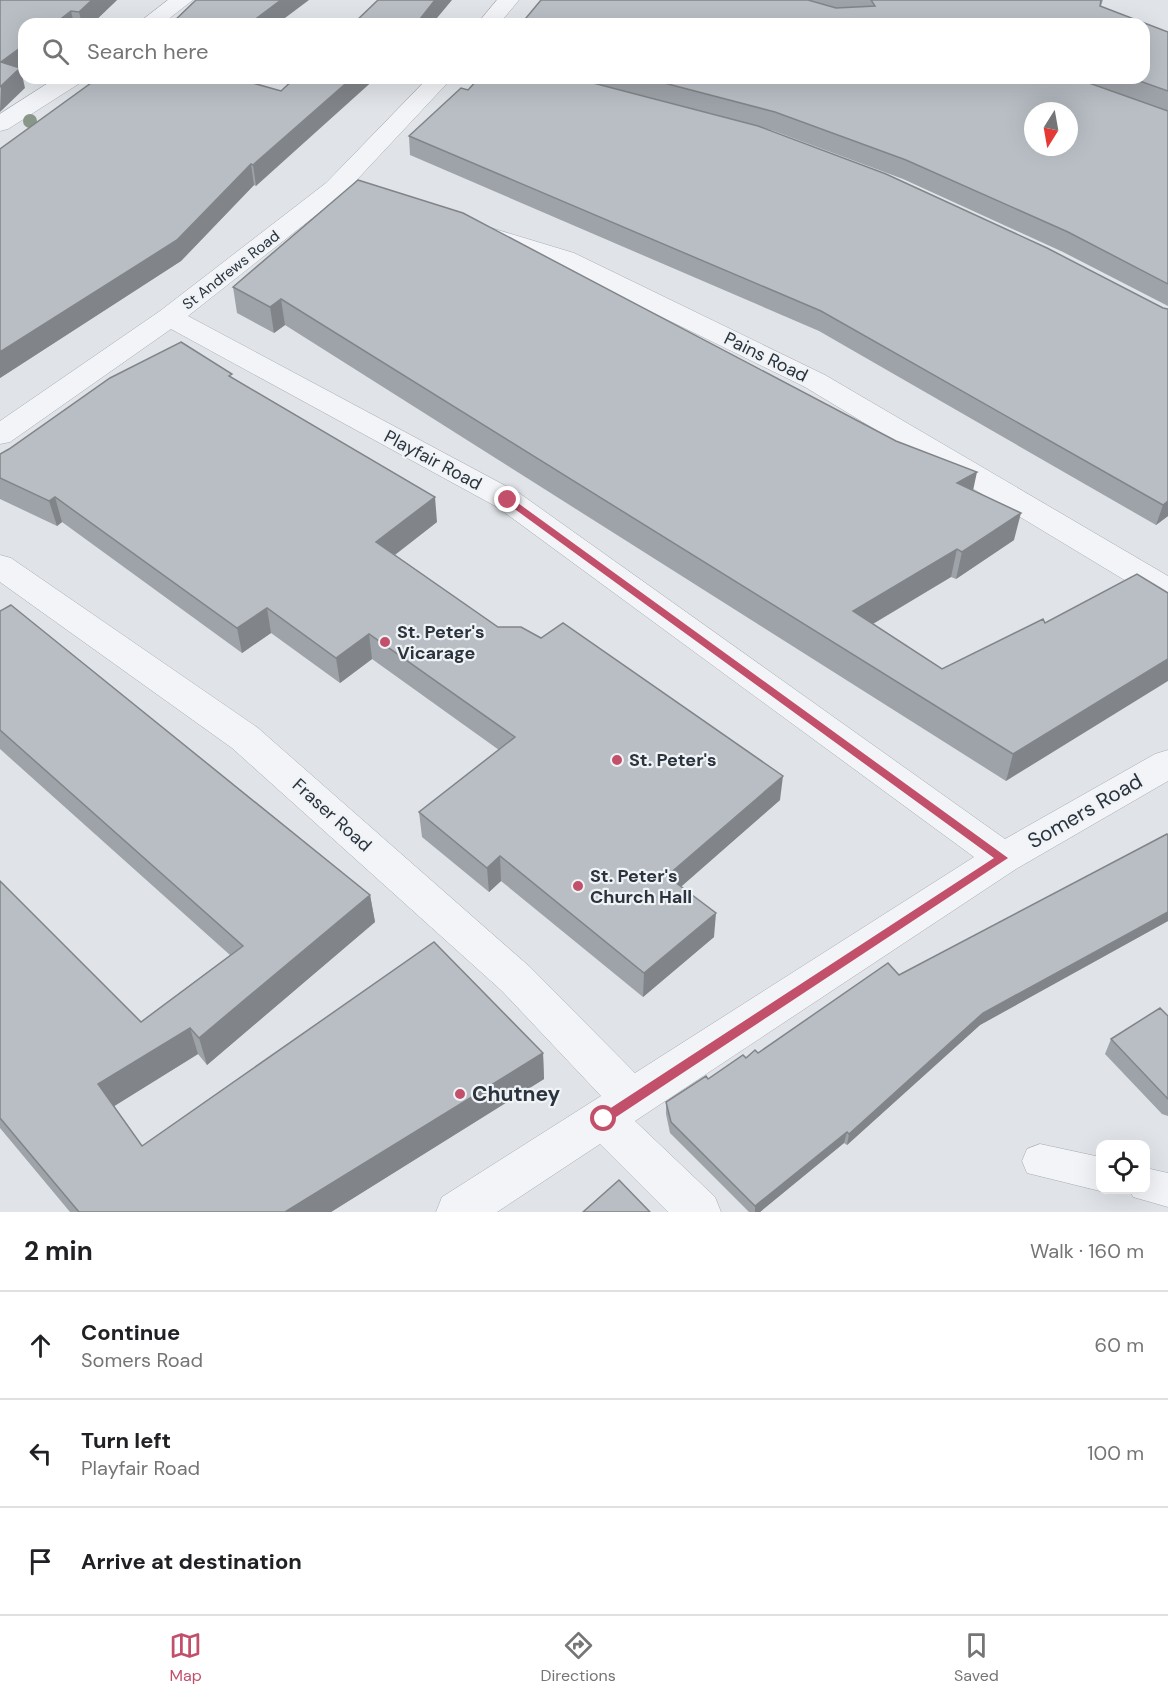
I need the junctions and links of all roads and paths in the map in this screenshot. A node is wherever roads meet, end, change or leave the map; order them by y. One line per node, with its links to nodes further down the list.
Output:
1 (182, 0): 3 (street)
2 (508, 0): 4 (street)
3 (156, 18)
4 (493, 18)
5 (63, 84): 7 (street)
6 (435, 84): 8 (street, St Andrews Road)
7 (0, 124)
8 (335, 188): 9 (street); 11 (street, St Andrews Road)
9 (411, 212)
10 (466, 229): 14 (street, Pains Road)
11 (170, 317): 12 (street, St Andrews Road); 16 (street, Playfair Road)
12 (0, 435)
13 (0, 566): 17 (street, Fraser Road)
14 (1168, 591)
15 (1168, 764): 16 (street, Somers Road)
16 (1003, 858): 17 (street, Somers Road)
17 (619, 1109): 22 (street, Somers Road); 23 (street, Fraser Road)
18 (1040, 1161): 19 (lane)
19 (1096, 1173)
20 (1150, 1186): 21 (lane)
21 (1168, 1190)
22 (458, 1212)
23 (699, 1212)

